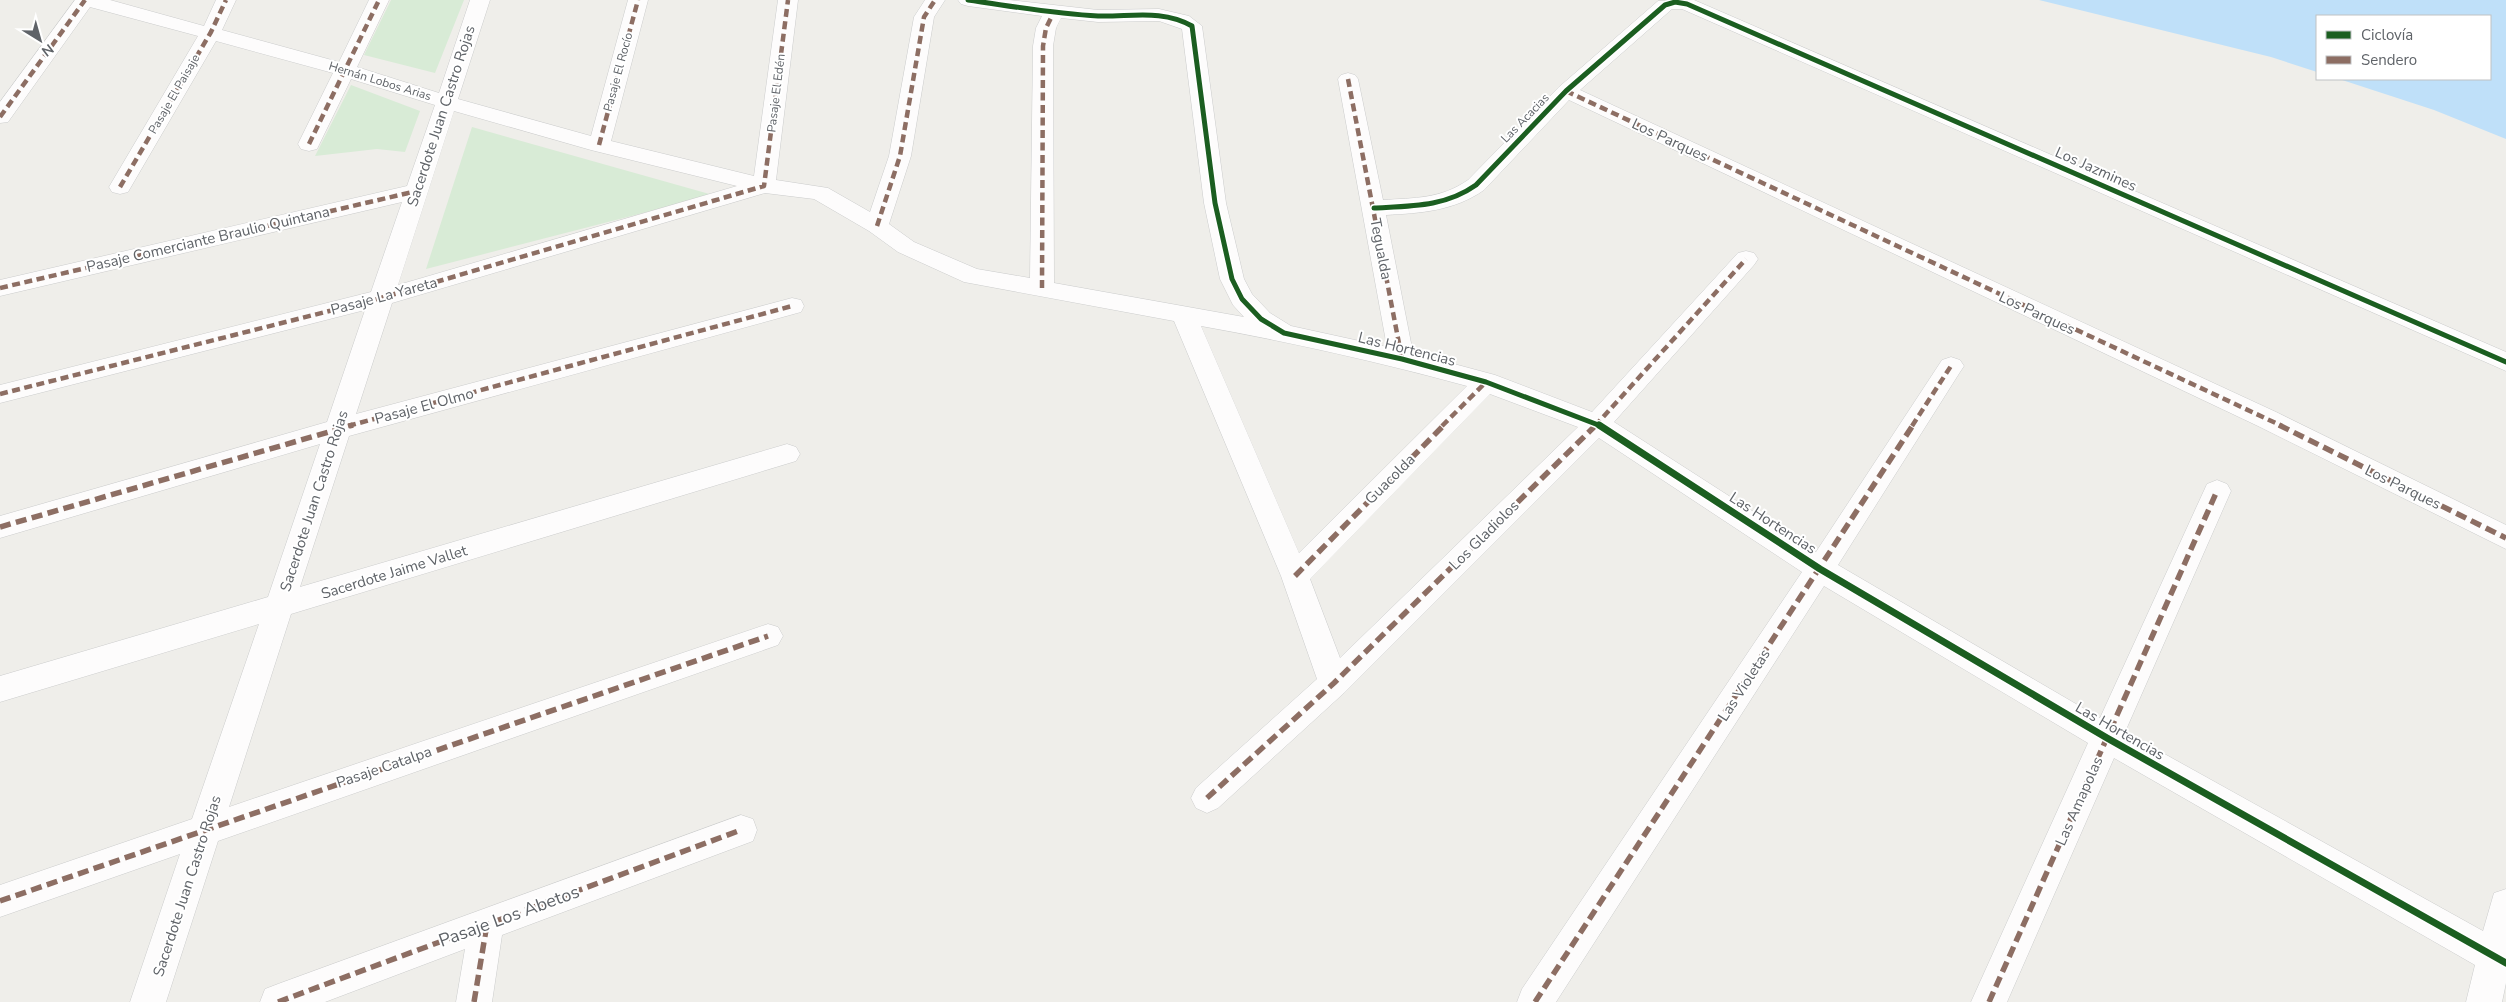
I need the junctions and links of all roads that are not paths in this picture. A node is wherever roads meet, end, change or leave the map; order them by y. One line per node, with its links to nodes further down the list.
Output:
1 (87, 0): 11 (street, Hernán Lobos Arias); 16 (street)
2 (226, 0): 11 (street, Pasaje El Paisaje)
3 (379, 0): 12 (street)
4 (480, 0): 15 (street, Sacerdote Juan Castro Rojas)
5 (638, 0): 18 (street, Pasaje El Rocío)
6 (788, 0): 19 (street, Pasaje El Edén)
7 (935, 0): 23 (street)
8 (968, 0): 10 (street)
9 (1675, 2): 14 (street, Las Acacias); 32 (street, Los Jazmines)
10 (1054, 12): 26 (street); 30 (street, Las Hortencias)
11 (210, 32): 12 (street, Hernán Lobos Arias); 20 (street, Pasaje El Paisaje)
12 (344, 70): 15 (street, Hernán Lobos Arias); 17 (street)
13 (1348, 79): 22 (street, Tegualda)
14 (1566, 91): 22 (street, Las Acacias); 41 (street, Los Parques)
15 (446, 102): 18 (street, Hernán Lobos Arias); 21 (street, Sacerdote Juan Castro Rojas)
16 (0, 117)
17 (309, 144)
18 (599, 145): 19 (street, Hernán Lobos Arias)
19 (764, 186): 23 (street, Hernán Lobos Arias); 27 (street, Pasaje La Yareta)
20 (120, 187)
21 (417, 191): 25 (street, Pasaje Comerciante Braulio Quintana); 27 (street, Sacerdote Juan Castro Rojas)
22 (1374, 208): 31 (street, Tegualda)
23 (877, 226): 26 (street, Hernán Lobos Arias)
24 (1746, 259): 36 (street, Los Gladiolos)
25 (0, 288)
26 (1042, 288): 29 (street, Hernán Lobos Arias)
27 (381, 298): 35 (street, Pasaje La Yareta); 37 (street, Sacerdote Juan Castro Rojas)
28 (792, 306): 37 (street, Pasaje El Olmo)
29 (1184, 315): 30 (street, Hernán Lobos Arias); 43 (street)
30 (1284, 333): 31 (street, Las Hortencias)
31 (1402, 359): 34 (street, Las Hortencias)
32 (2506, 362)
33 (1951, 366): 42 (street, Las Violetas)
34 (1486, 382): 36 (street, Las Hortencias); 43 (street, Guacolda)
35 (0, 394)
36 (1597, 424): 42 (street, Las Hortencias); 46 (street, Los Gladiolos)
37 (338, 429): 40 (street, Pasaje El Olmo); 44 (street, Sacerdote Juan Castro Rojas)
38 (787, 454): 44 (street, Sacerdote Jaime Vallet)
39 (2217, 491): 48 (street, Las Amapolas)
40 (0, 527)
41 (2506, 538)
42 (1820, 569): 48 (street, Las Hortencias); 59 (street, Las Violetas)
43 (1295, 576): 46 (street)
44 (279, 606): 47 (street, Sacerdote Jaime Vallet); 50 (street, Sacerdote Juan Castro Rojas)
45 (768, 636): 50 (street, Pasaje Catalpa)
46 (1334, 683): 49 (street, Los Gladiolos)
47 (0, 689)
48 (2107, 738): 55 (street, Las Hortencias); 60 (street, Las Amapolas)
49 (1207, 798)
50 (206, 828): 52 (street, Pasaje Catalpa); 56 (street, Sacerdote Juan Castro Rojas)
51 (741, 830): 54 (street, Pasaje Los Abetos)
52 (0, 900)
53 (2506, 905): 55 (street)
54 (487, 924): 57 (street, Pasaje Los Abetos); 58 (street)
55 (2500, 960): 61 (street)
56 (148, 1002)
57 (278, 1002)
58 (474, 1002)
59 (1535, 1002)
60 (1989, 1002)
61 (2484, 1002)

